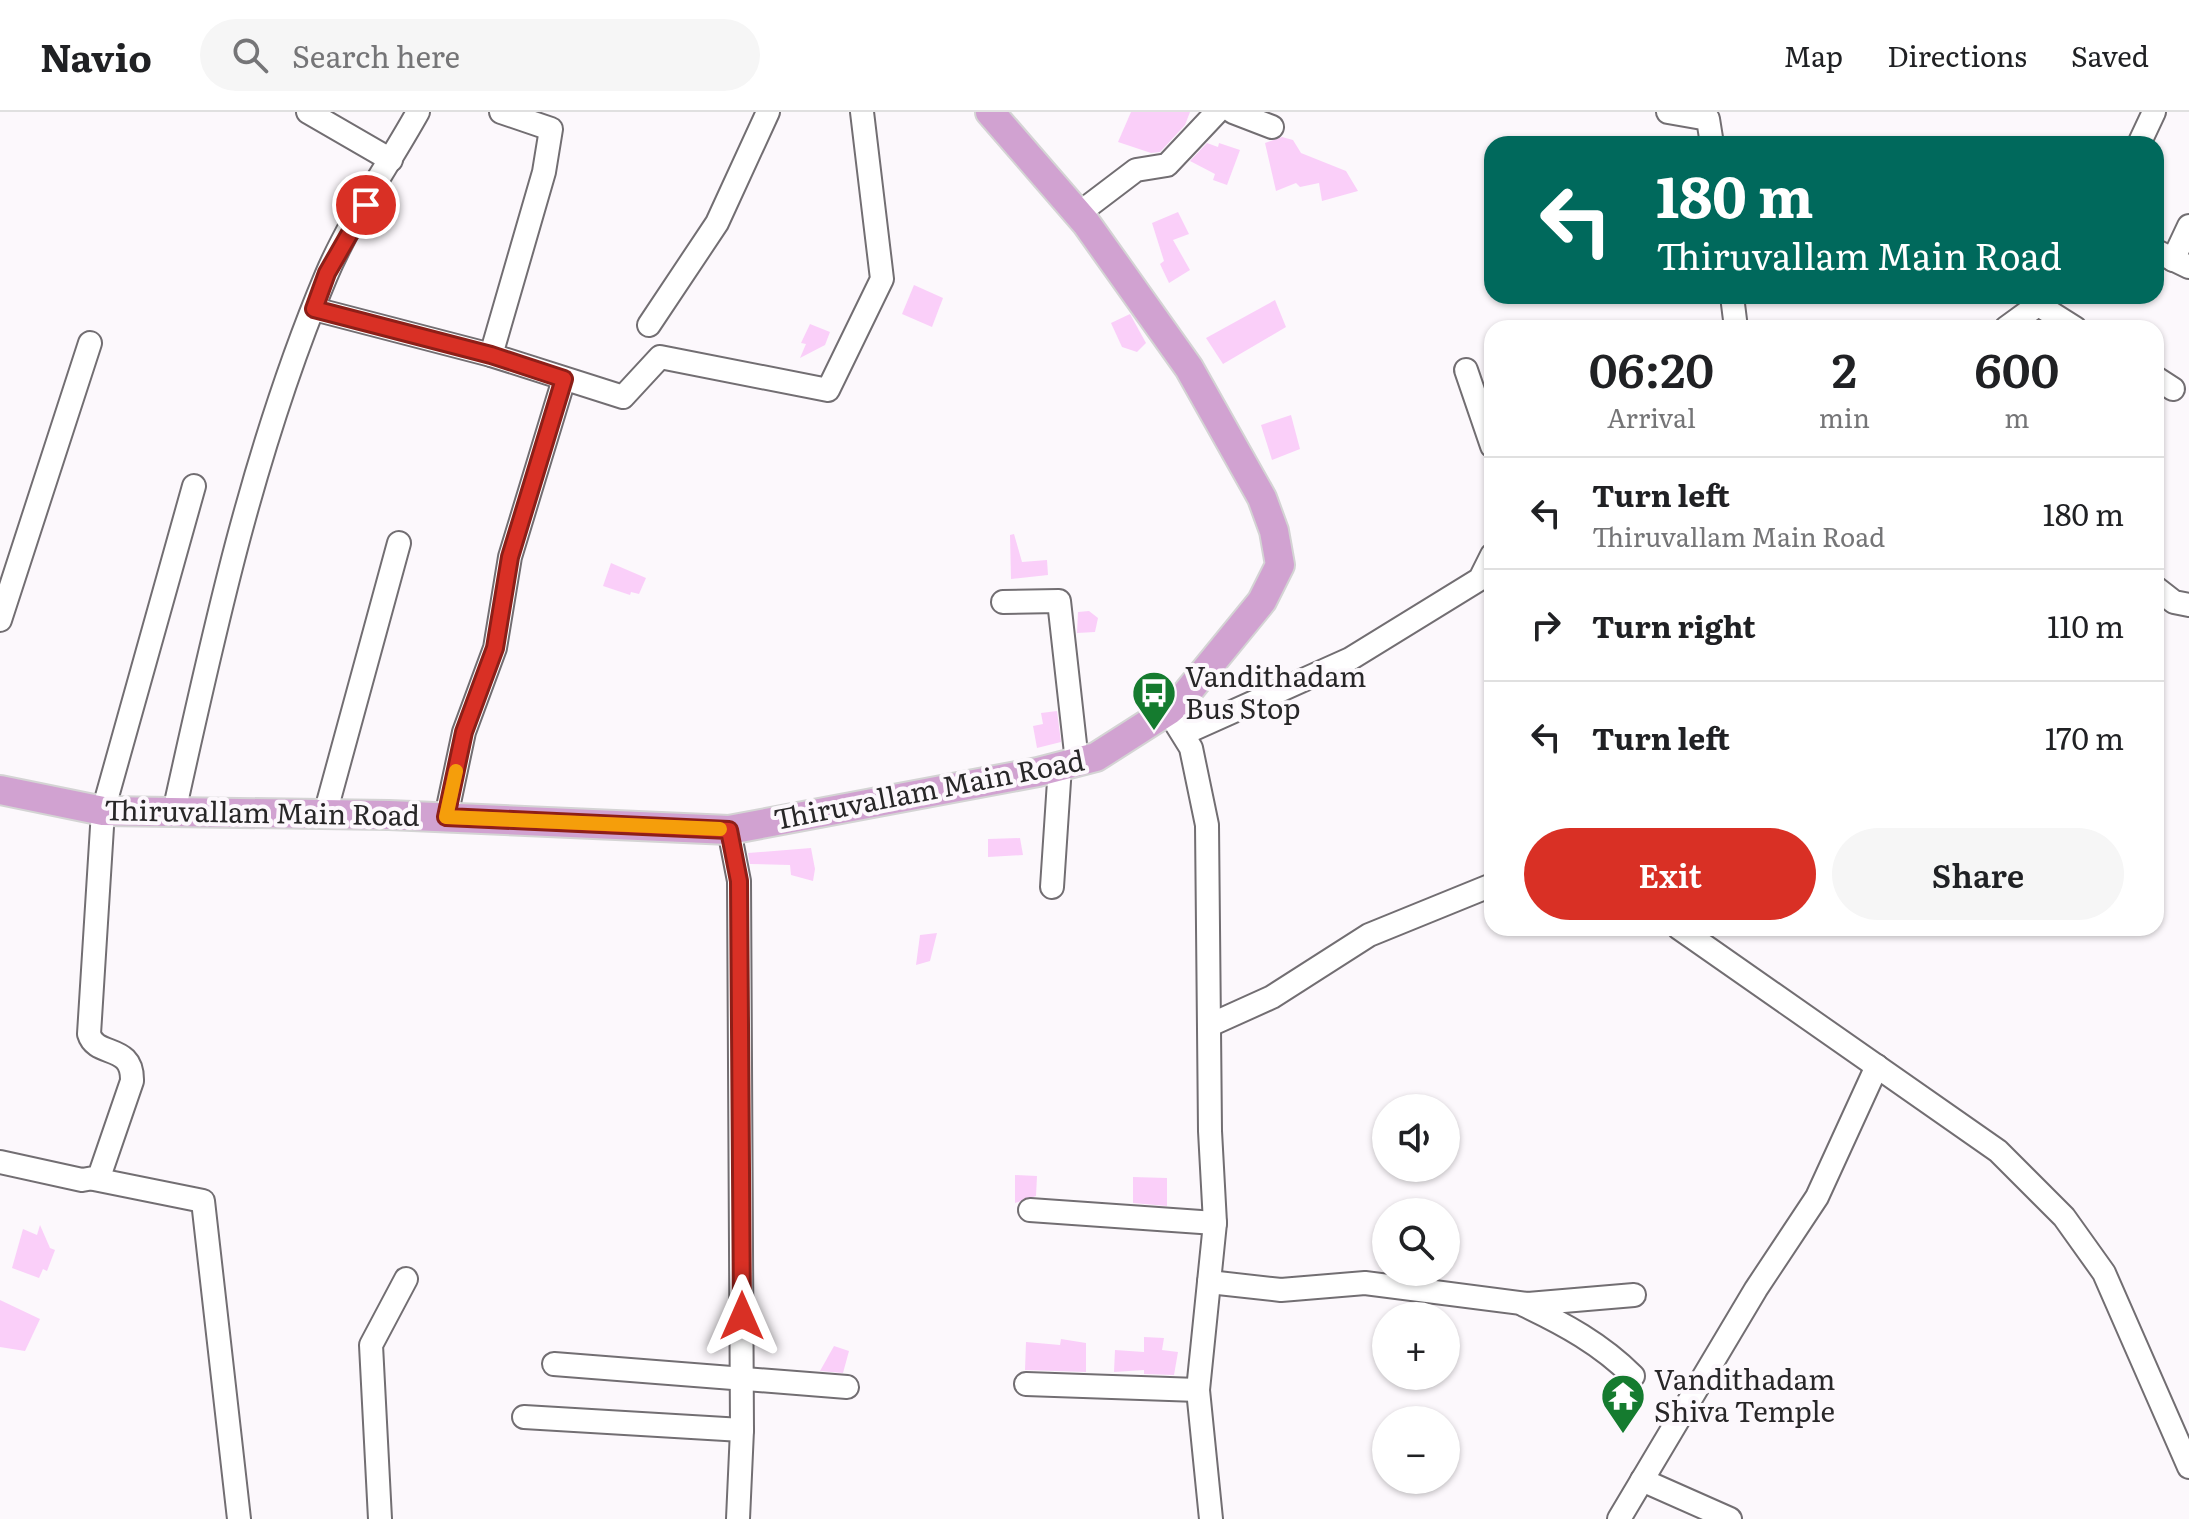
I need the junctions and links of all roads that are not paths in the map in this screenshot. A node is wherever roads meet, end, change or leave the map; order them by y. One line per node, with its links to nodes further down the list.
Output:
1 (308, 112): 14 (street)
2 (418, 112): 14 (street)
3 (501, 112): 25 (street)
4 (768, 112): 23 (street)
5 (862, 112): 27 (street)
6 (990, 112): 15 (main road, Thiruvallam Main Road)
7 (1217, 112): 15 (street)
8 (1233, 112): 11 (street)
9 (1668, 112): 12 (street)
10 (2154, 112): 13 (street)
11 (1272, 127)
12 (1711, 136)
13 (2143, 136)
14 (391, 160): 20 (street)
15 (1078, 214): 36 (main road, Thiruvallam Main Road)
16 (2189, 226): 17 (street)
17 (2173, 259)
18 (2038, 304): 21 (street)
19 (2048, 304): 22 (street)
20 (314, 309): 25 (street); 40 (street)
21 (2017, 320)
22 (2066, 320)
23 (649, 325)
24 (90, 343): 35 (street)
25 (491, 355): 27 (street)
26 (1466, 370): 28 (street)
27 (564, 379): 42 (street)
28 (1484, 423)
29 (194, 486): 39 (street)
30 (399, 543): 41 (street)
31 (1484, 571): 36 (street)
32 (2164, 594): 34 (street)
33 (1003, 602): 37 (street)
34 (2189, 605)
35 (0, 620)
36 (1176, 722): 37 (main road, Thiruvallam Main Road); 47 (street)
37 (1068, 764): 43 (main road, Thiruvallam Main Road); 44 (street)
38 (0, 790): 39 (main road, Thiruvallam Main Road)
39 (103, 811): 40 (main road, Thiruvallam Main Road); 50 (street)
40 (174, 812): 41 (main road, Thiruvallam Main Road)
41 (325, 814): 42 (main road, Thiruvallam Main Road)
42 (446, 817): 43 (main road, Thiruvallam Main Road)
43 (729, 830): 59 (street)
44 (1052, 887)
45 (1484, 888): 47 (street)
46 (1693, 936): 48 (street)
47 (1210, 1025): 52 (street)
48 (1877, 1066): 65 (street); 66 (street)
49 (0, 1162): 50 (street)
50 (94, 1179): 67 (street)
51 (1030, 1210): 52 (street)
52 (1215, 1223): 54 (street)
53 (406, 1279): 68 (street)
54 (1209, 1282): 56 (street); 62 (street)
55 (1634, 1295): 56 (street)
56 (1519, 1303): 58 (street)
57 (554, 1364): 59 (street)
58 (1633, 1376)
59 (742, 1378): 61 (street); 64 (street)
60 (1026, 1384): 62 (street)
61 (847, 1387)
62 (1198, 1390): 70 (street)
63 (524, 1417): 64 (street)
64 (742, 1430): 69 (street)
65 (2189, 1467)
66 (1642, 1480): 71 (street); 72 (street)
67 (239, 1519)
68 (380, 1519)
69 (738, 1519)
70 (1211, 1519)
71 (1619, 1519)
72 (1730, 1519)

